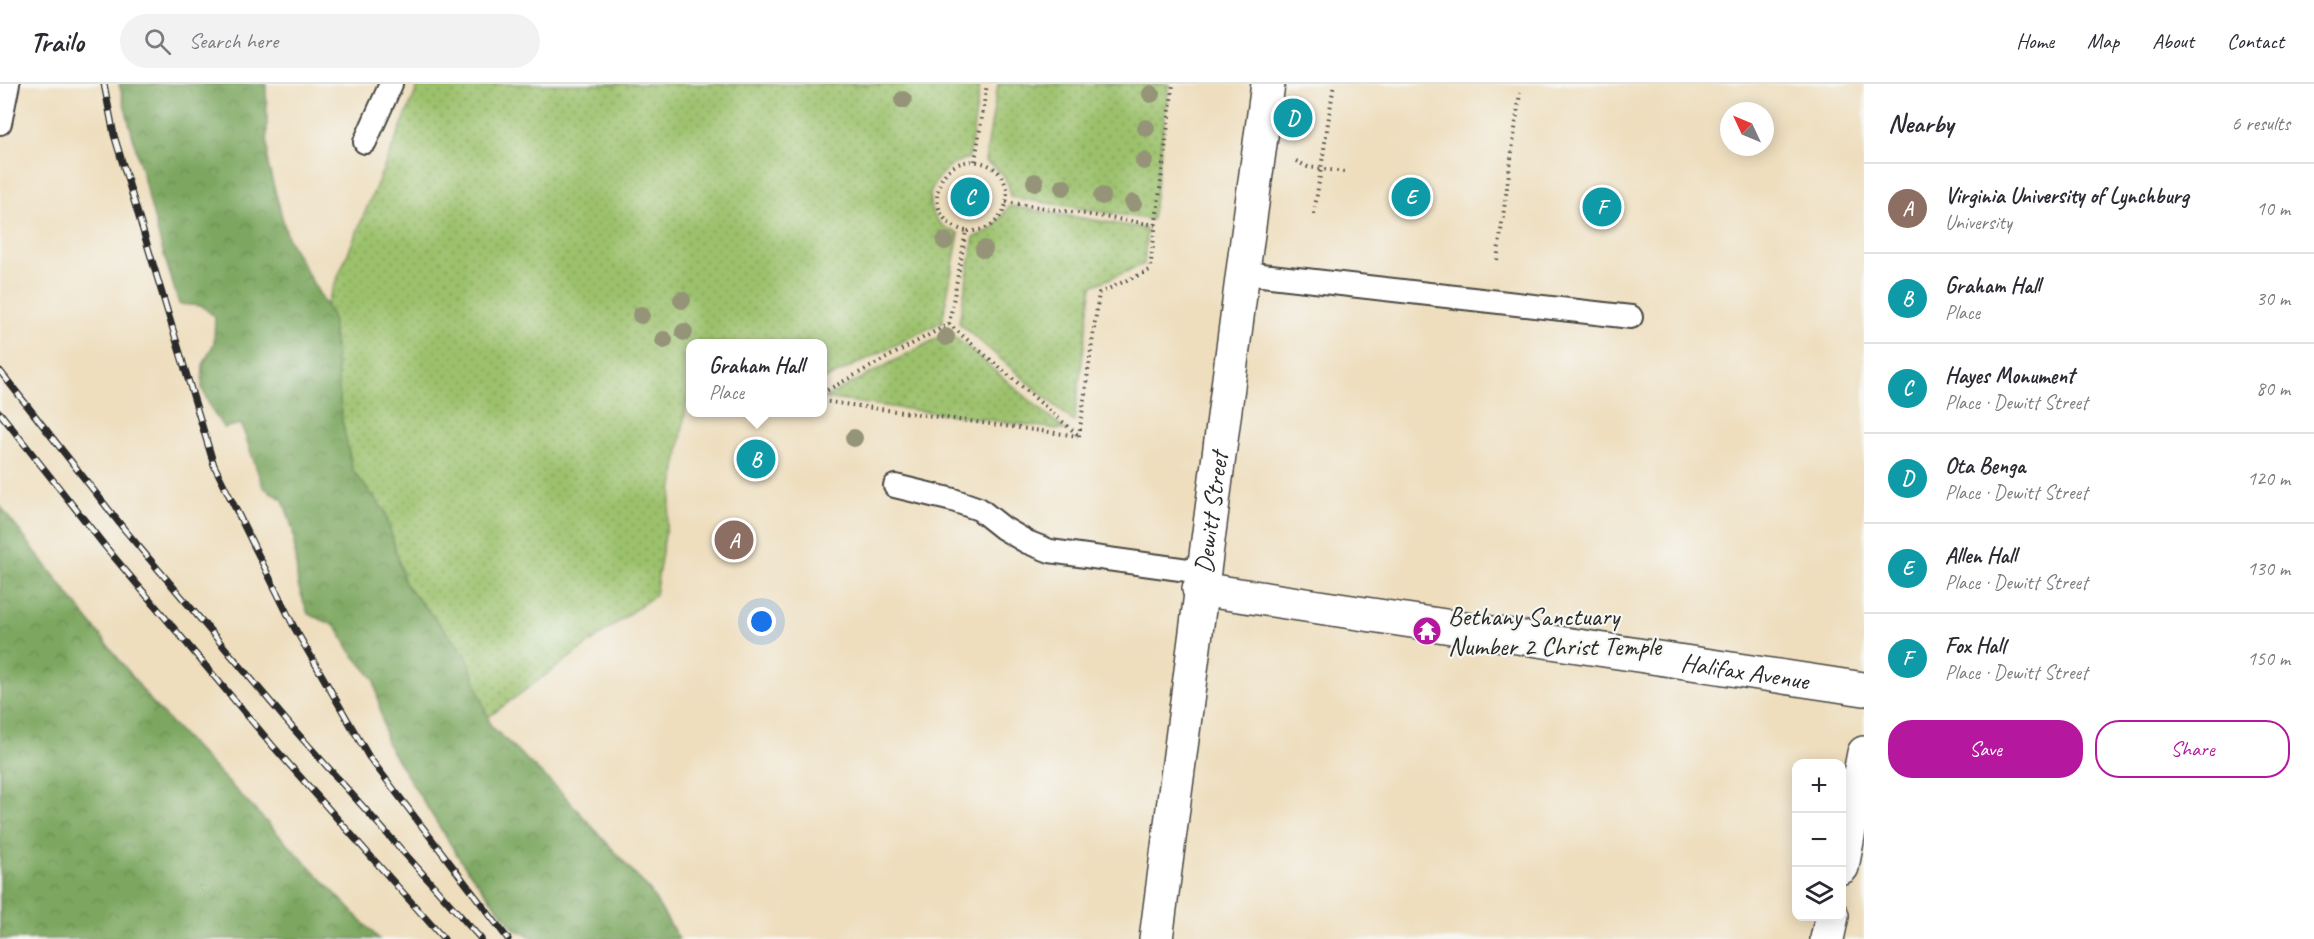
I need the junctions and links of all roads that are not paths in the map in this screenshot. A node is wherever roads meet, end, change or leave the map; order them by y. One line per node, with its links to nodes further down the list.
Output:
1 (8, 84): 4 (lane)
2 (391, 84): 5 (lane)
3 (1268, 84): 6 (street, Dewitt Street)
4 (0, 123)
5 (365, 142)
6 (1244, 273): 7 (lane); 9 (street, Dewitt Street)
7 (1631, 318)
8 (895, 486): 9 (lane)
9 (1201, 580): 10 (street, Halifax Avenue); 14 (street, Dewitt Street)
10 (1864, 689)
11 (1864, 753): 12 (street)
12 (1846, 846)
13 (1831, 921): 15 (street)
14 (1156, 939)
15 (1827, 939)

